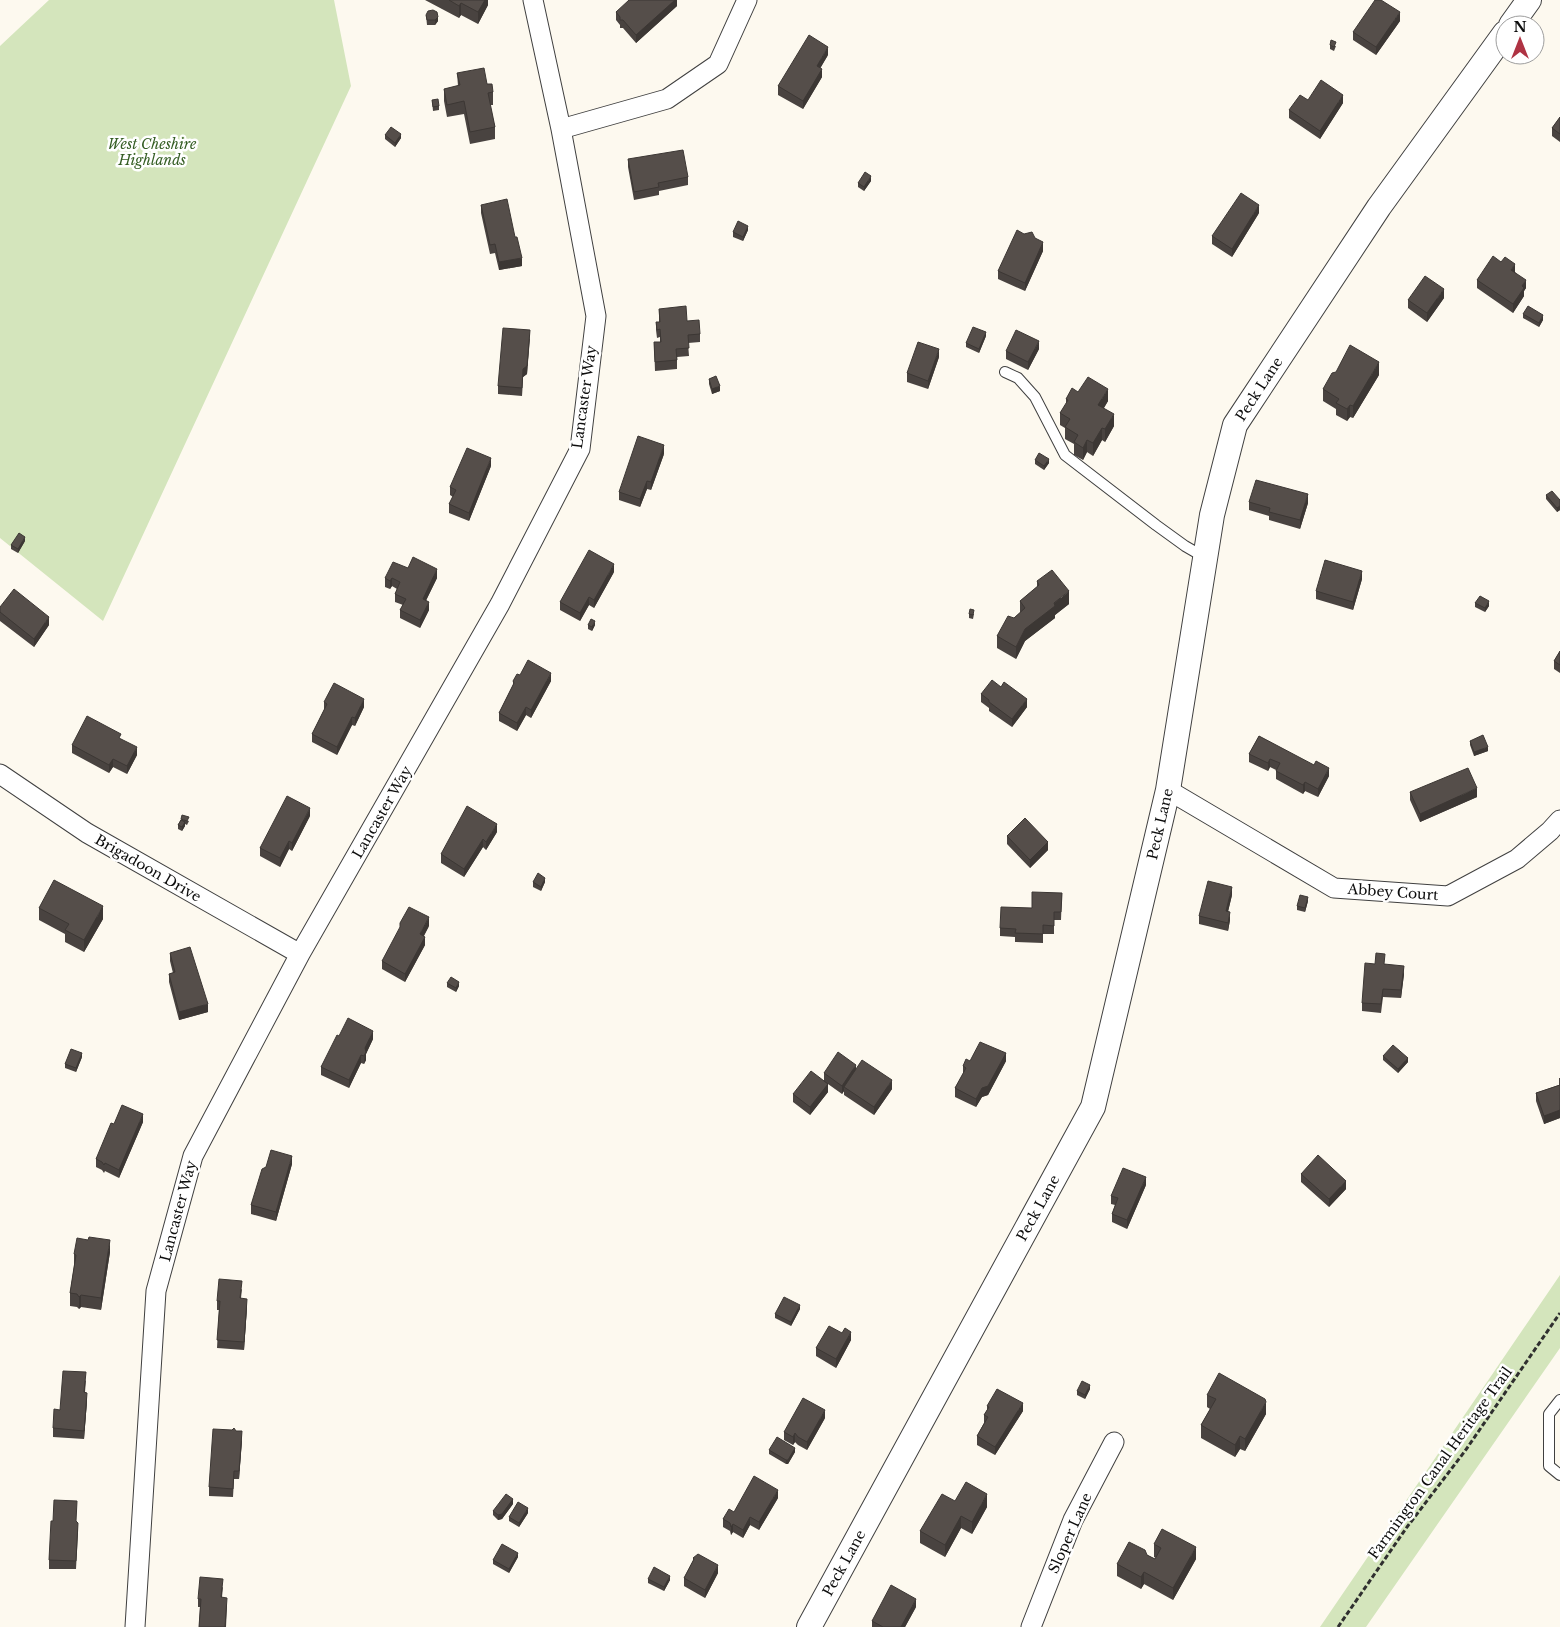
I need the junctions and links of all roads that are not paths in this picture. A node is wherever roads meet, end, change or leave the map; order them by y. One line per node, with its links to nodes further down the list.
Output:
1 (533, 0): 6 (street, Lancaster Way)
2 (747, 0): 6 (street)
3 (1529, 0): 4 (street)
4 (1518, 15)
5 (1495, 47): 8 (street, Peck Lane)
6 (561, 129): 12 (street, Lancaster Way)
7 (1005, 372): 8 (lane)
8 (1205, 558): 10 (street, Peck Lane)
9 (0, 774): 12 (street, Brigadoon Drive)
10 (1168, 790): 11 (street, Abbey Court); 17 (street, Peck Lane)
11 (1560, 820)
12 (300, 954): 16 (street, Lancaster Way)
13 (1560, 1400): 15 (lane)
14 (1114, 1442): 18 (street, Sloper Lane)
15 (1560, 1475)
16 (135, 1627)
17 (809, 1627)
18 (1031, 1627)

